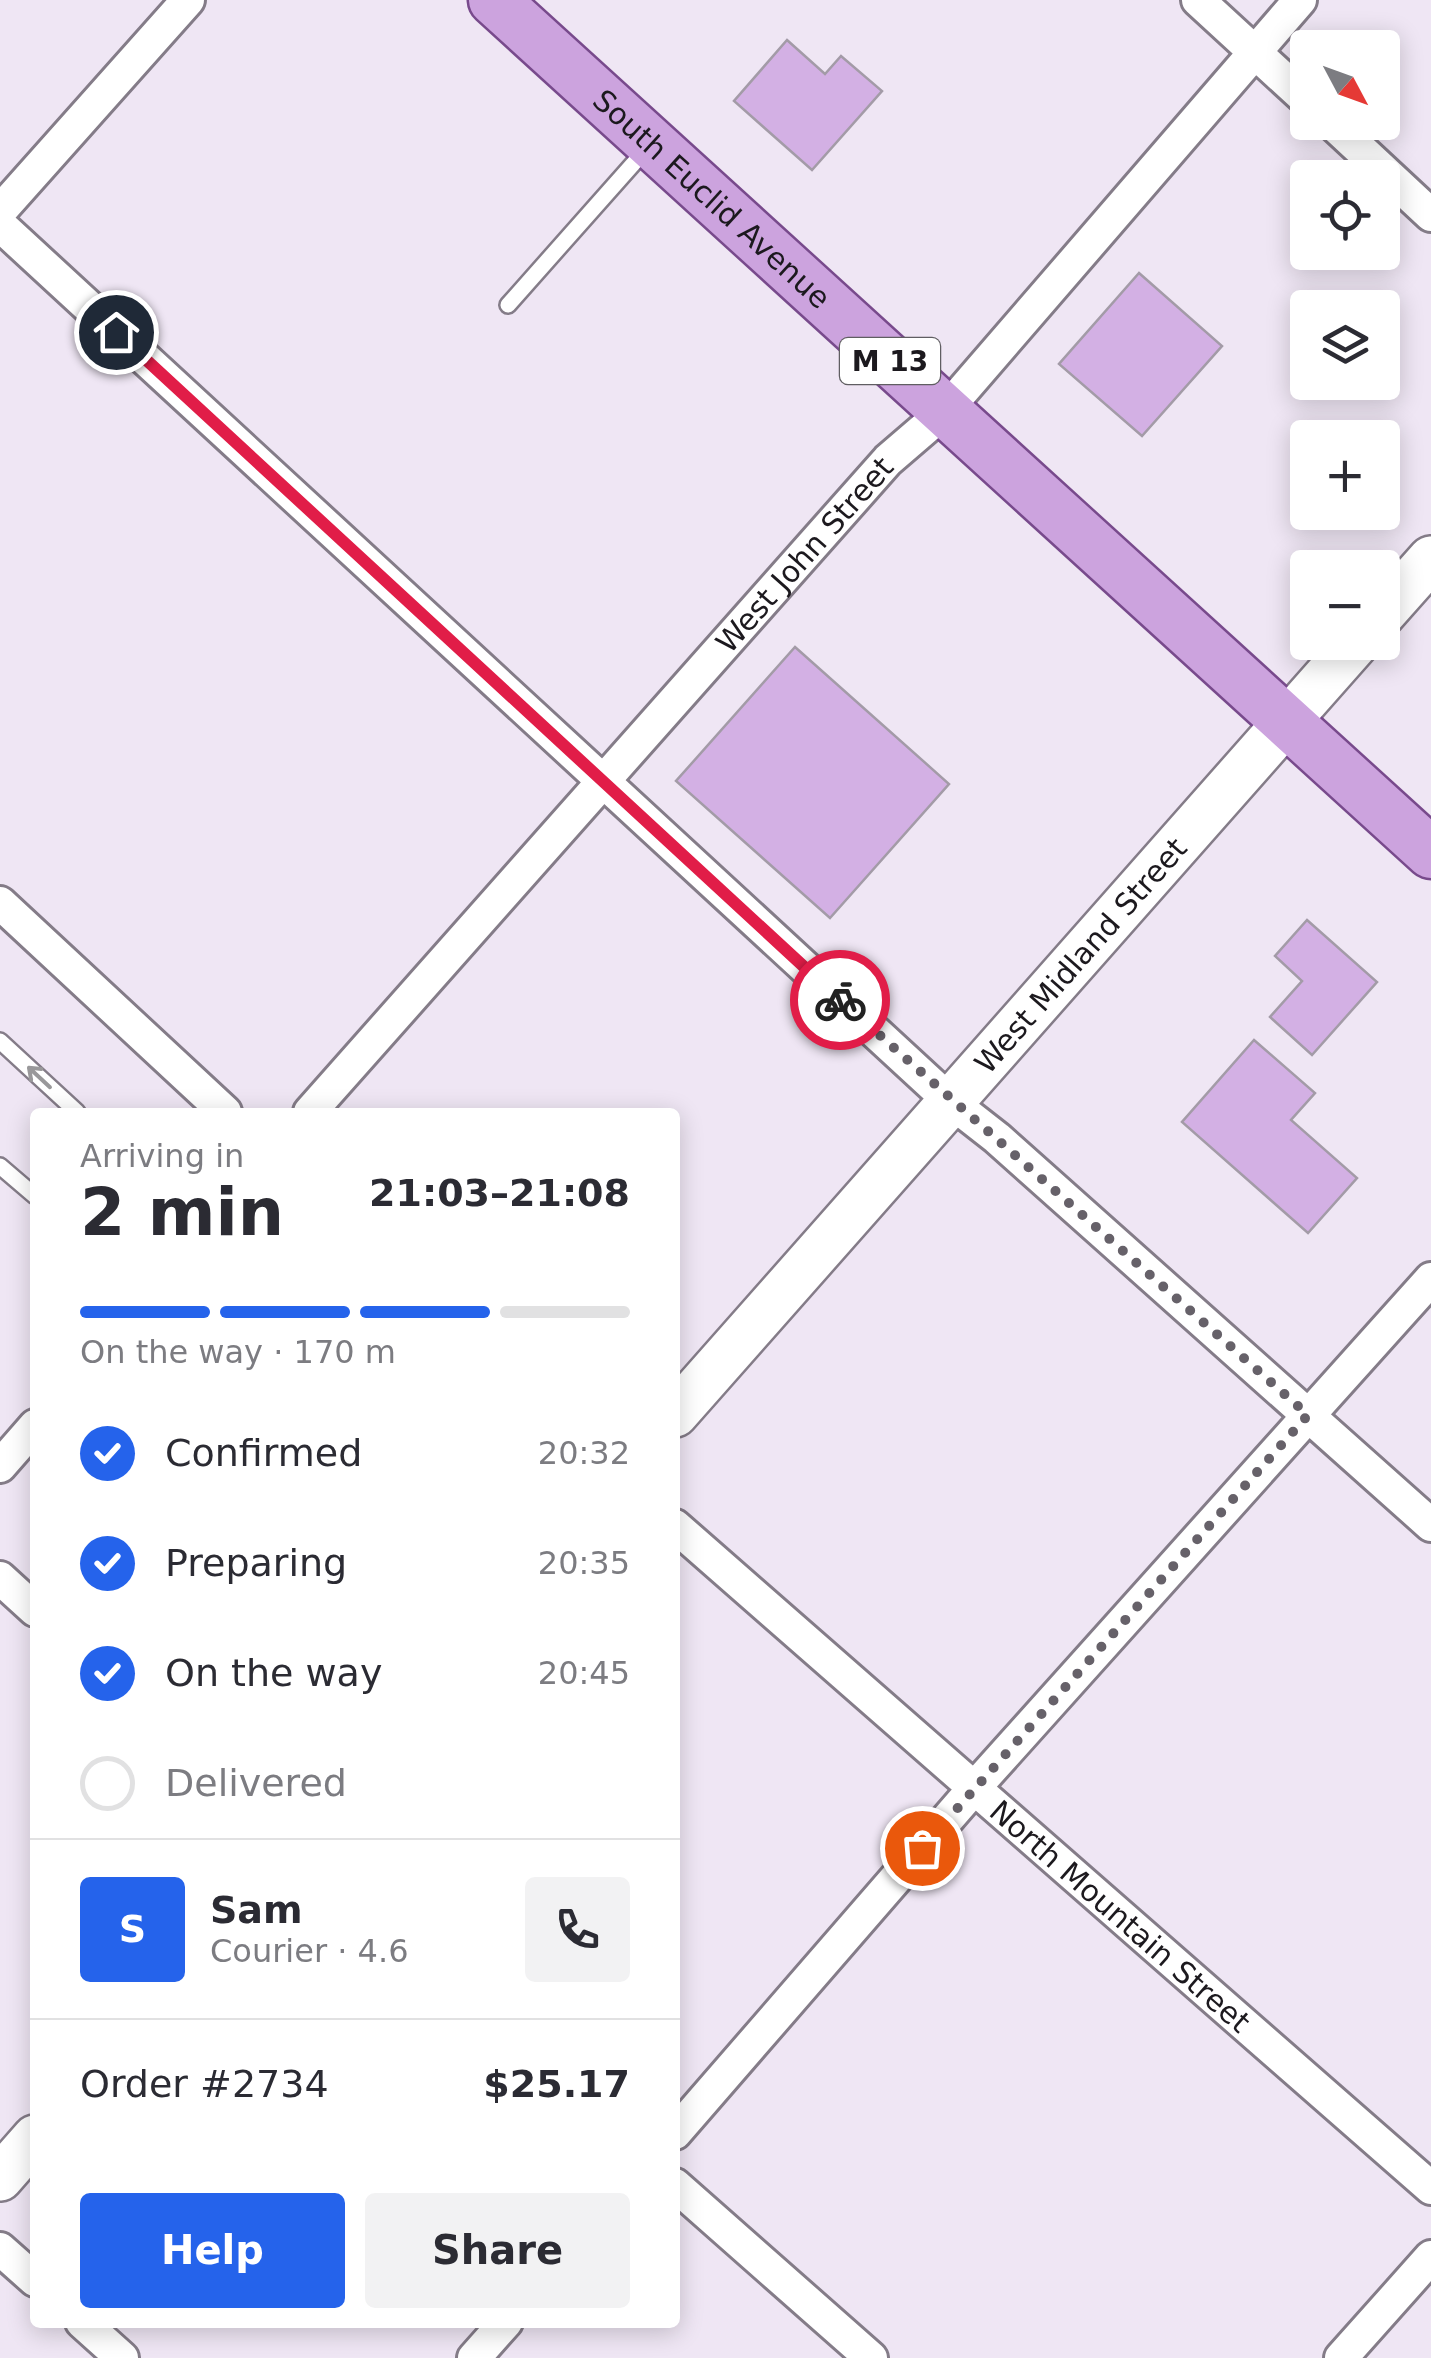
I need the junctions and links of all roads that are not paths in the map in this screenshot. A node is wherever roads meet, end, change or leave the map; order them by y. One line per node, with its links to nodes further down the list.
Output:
1 (188, 0): 9 (street)
2 (494, 0): 8 (main road, South Euclid Avenue / M 13)
3 (1198, 0): 5 (street)
4 (1300, 0): 5 (street, West John Street)
5 (1254, 51): 6 (street); 13 (street, West John Street)
6 (1290, 84)
7 (1350, 140): 10 (street)
8 (651, 143): 12 (lane); 13 (main road, South Euclid Avenue / M 13)
9 (0, 211)
10 (1431, 215)
11 (0, 225): 18 (street)
12 (508, 305)
13 (945, 411): 17 (main road, South Euclid Avenue / M 13); 18 (street, West John Street)
14 (1431, 559): 15 (main road)
15 (1400, 594)
16 (1341, 660): 17 (main road, West Midland Street)
17 (1287, 721): 19 (main road, M 13); 22 (main road, West Midland Street)
18 (603, 778): 22 (street); 25 (street, West John Street)
19 (1431, 853)
20 (0, 903): 24 (street)
21 (0, 1041): 23 (lane, one-way to 21)
22 (950, 1102): 29 (main road, West Midland Street); 30 (street)
23 (74, 1108)
24 (221, 1108)
25 (314, 1108)
26 (0, 1166): 27 (lane)
27 (30, 1192)
28 (1431, 1279): 30 (street)
29 (680, 1408)
30 (1308, 1415): 33 (street); 37 (street)
31 (30, 1432): 32 (street)
32 (0, 1466)
33 (1431, 1525)
34 (680, 1530): 37 (street, North Mountain Street)
35 (0, 1578): 36 (street)
36 (30, 1605)
37 (976, 1786): 38 (street); 41 (street, North Mountain Street)
38 (680, 2127)
39 (30, 2144): 40 (main road)
40 (0, 2178)
41 (1431, 2188)
42 (680, 2189): 50 (street)
43 (0, 2249): 45 (street)
44 (1431, 2257): 51 (street)
45 (30, 2276)
46 (89, 2328): 48 (street)
47 (501, 2328): 49 (street)
48 (122, 2358)
49 (474, 2358)
50 (872, 2358)
51 (1341, 2358)

